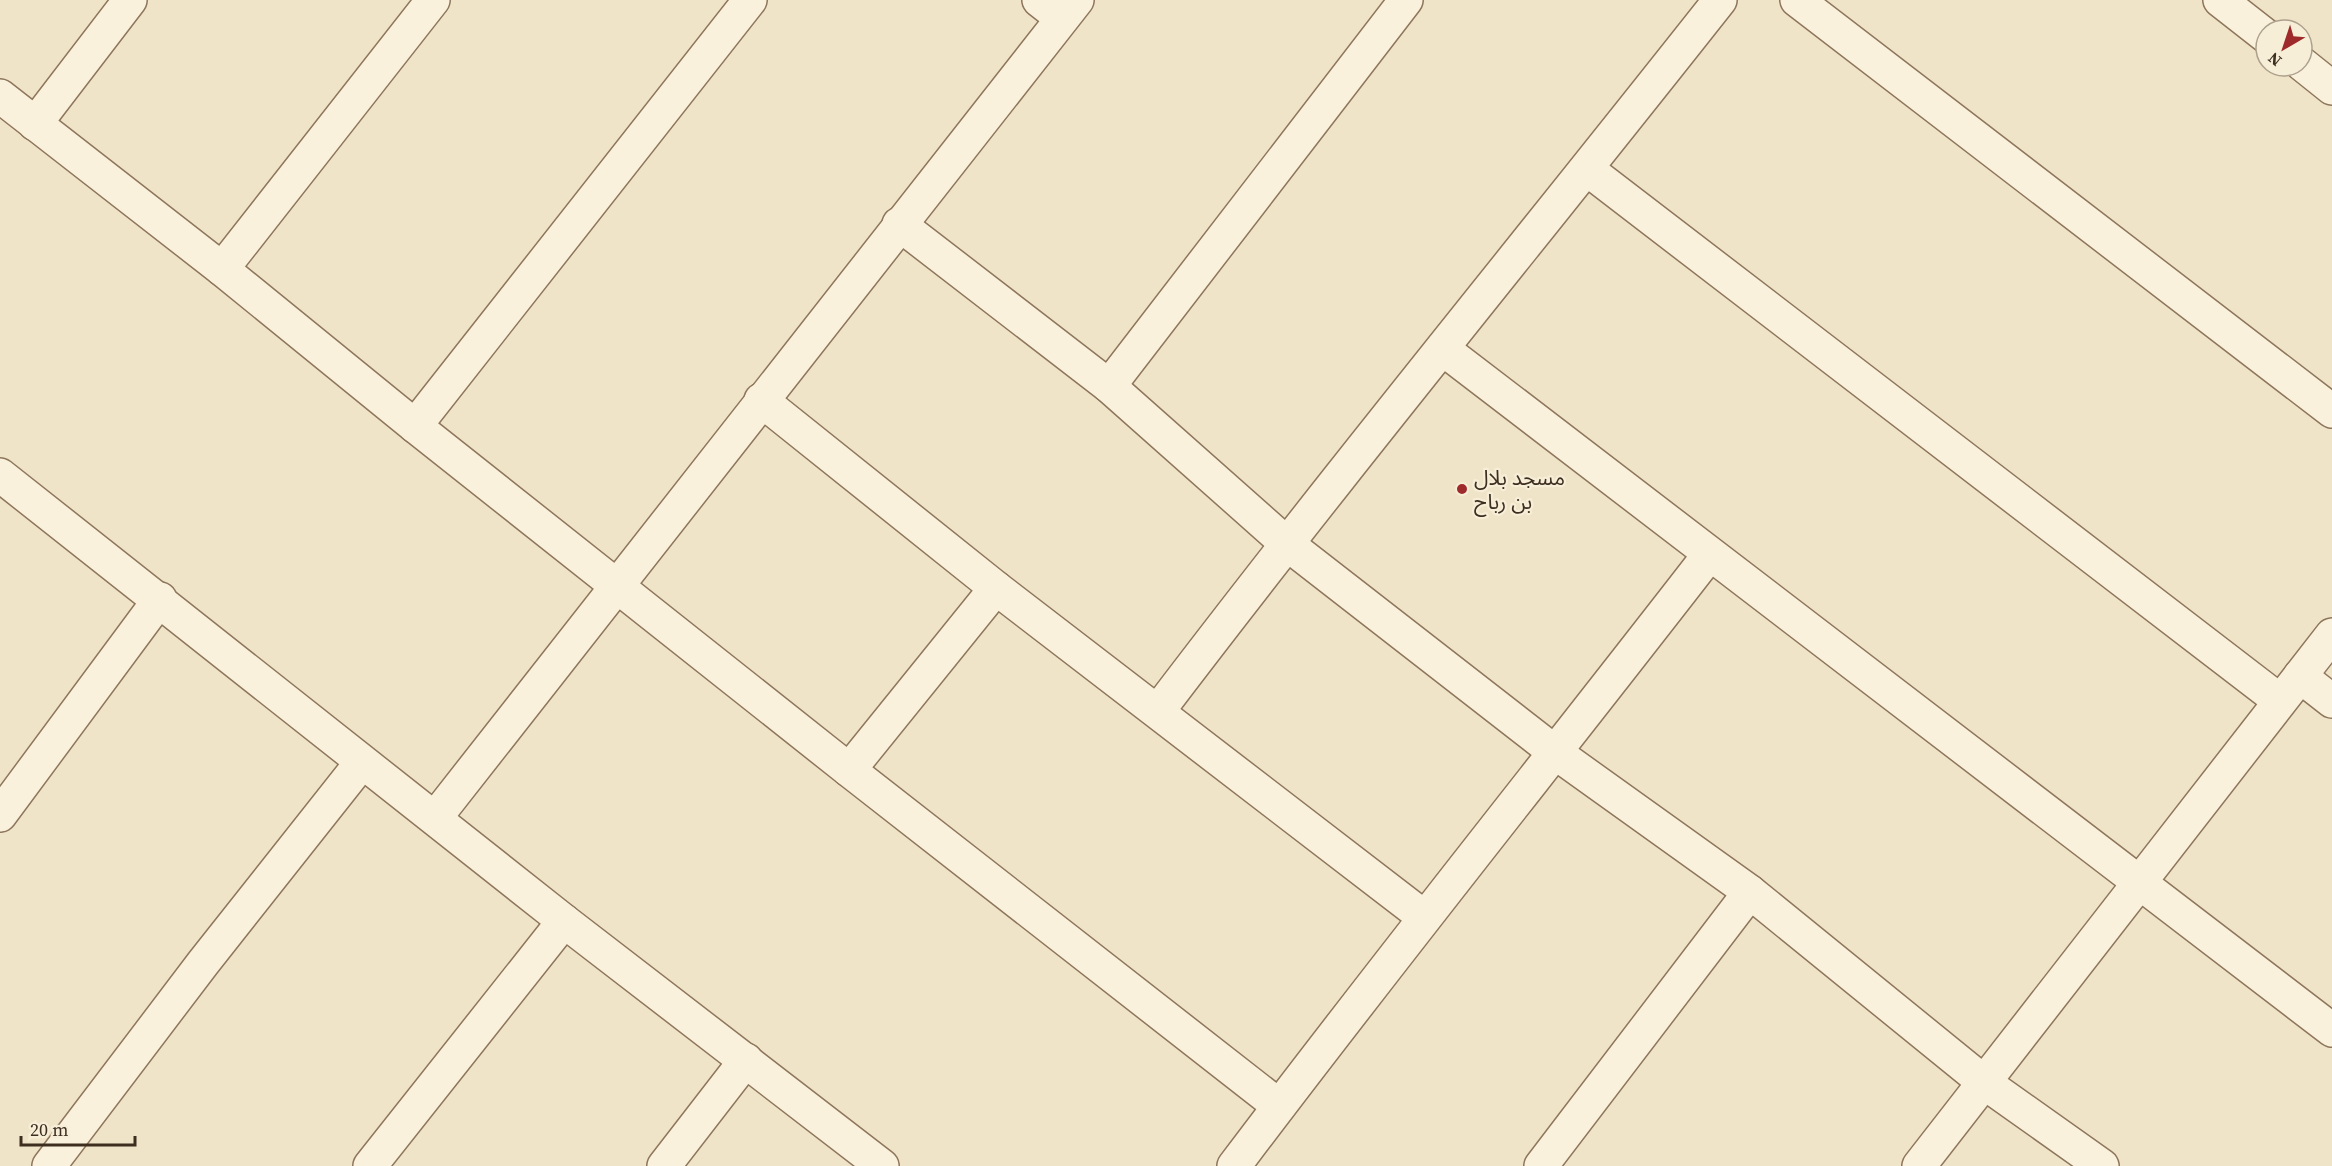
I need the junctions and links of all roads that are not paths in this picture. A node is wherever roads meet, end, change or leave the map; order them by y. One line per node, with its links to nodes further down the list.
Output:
1 (130, 0): 13 (street)
2 (433, 0): 16 (street)
3 (750, 0): 21 (street)
4 (1406, 0): 18 (street)
5 (1720, 0): 14 (street)
6 (1797, 0): 20 (street)
7 (2220, 0): 9 (street)
8 (1059, 6): 15 (street)
9 (2254, 27)
10 (2314, 74): 11 (street)
11 (2332, 88)
12 (0, 96): 13 (street)
13 (35, 124): 16 (street)
14 (1587, 169): 17 (street); 30 (street)
15 (899, 224): 18 (street); 19 (street)
16 (222, 269): 21 (street)
17 (1443, 349): 23 (street); 24 (street)
18 (1109, 386): 23 (street)
19 (761, 400): 25 (street); 26 (street)
20 (2332, 411)
21 (415, 426): 25 (street)
22 (0, 475): 27 (street)
23 (1286, 543): 32 (street); 33 (street)
24 (1709, 555): 33 (street); 38 (street)
25 (617, 585): 35 (street); 37 (street)
26 (996, 588): 32 (street); 35 (street)
27 (159, 599): 34 (street); 36 (street)
28 (2332, 635): 29 (street)
29 (2300, 676): 30 (street); 31 (street)
30 (2280, 701): 38 (street)
31 (2332, 701)
32 (1158, 711): 40 (street)
33 (1557, 753): 39 (street); 40 (street)
34 (362, 762): 37 (street); 46 (street)
35 (849, 770): 45 (street)
36 (0, 814)
37 (435, 818): 41 (street)
38 (2139, 884): 42 (street); 44 (street)
39 (1750, 892): 44 (street); 51 (street)
40 (1424, 917): 45 (street)
41 (564, 921): 43 (street); 47 (street)
42 (2332, 1030)
43 (746, 1060): 48 (street); 49 (street)
44 (1985, 1083): 52 (street); 53 (street)
45 (1279, 1106): 50 (street)
46 (50, 1166)
47 (370, 1166)
48 (664, 1166)
49 (882, 1166)
50 (1233, 1166)
51 (1541, 1166)
52 (1919, 1166)
53 (2102, 1166)

